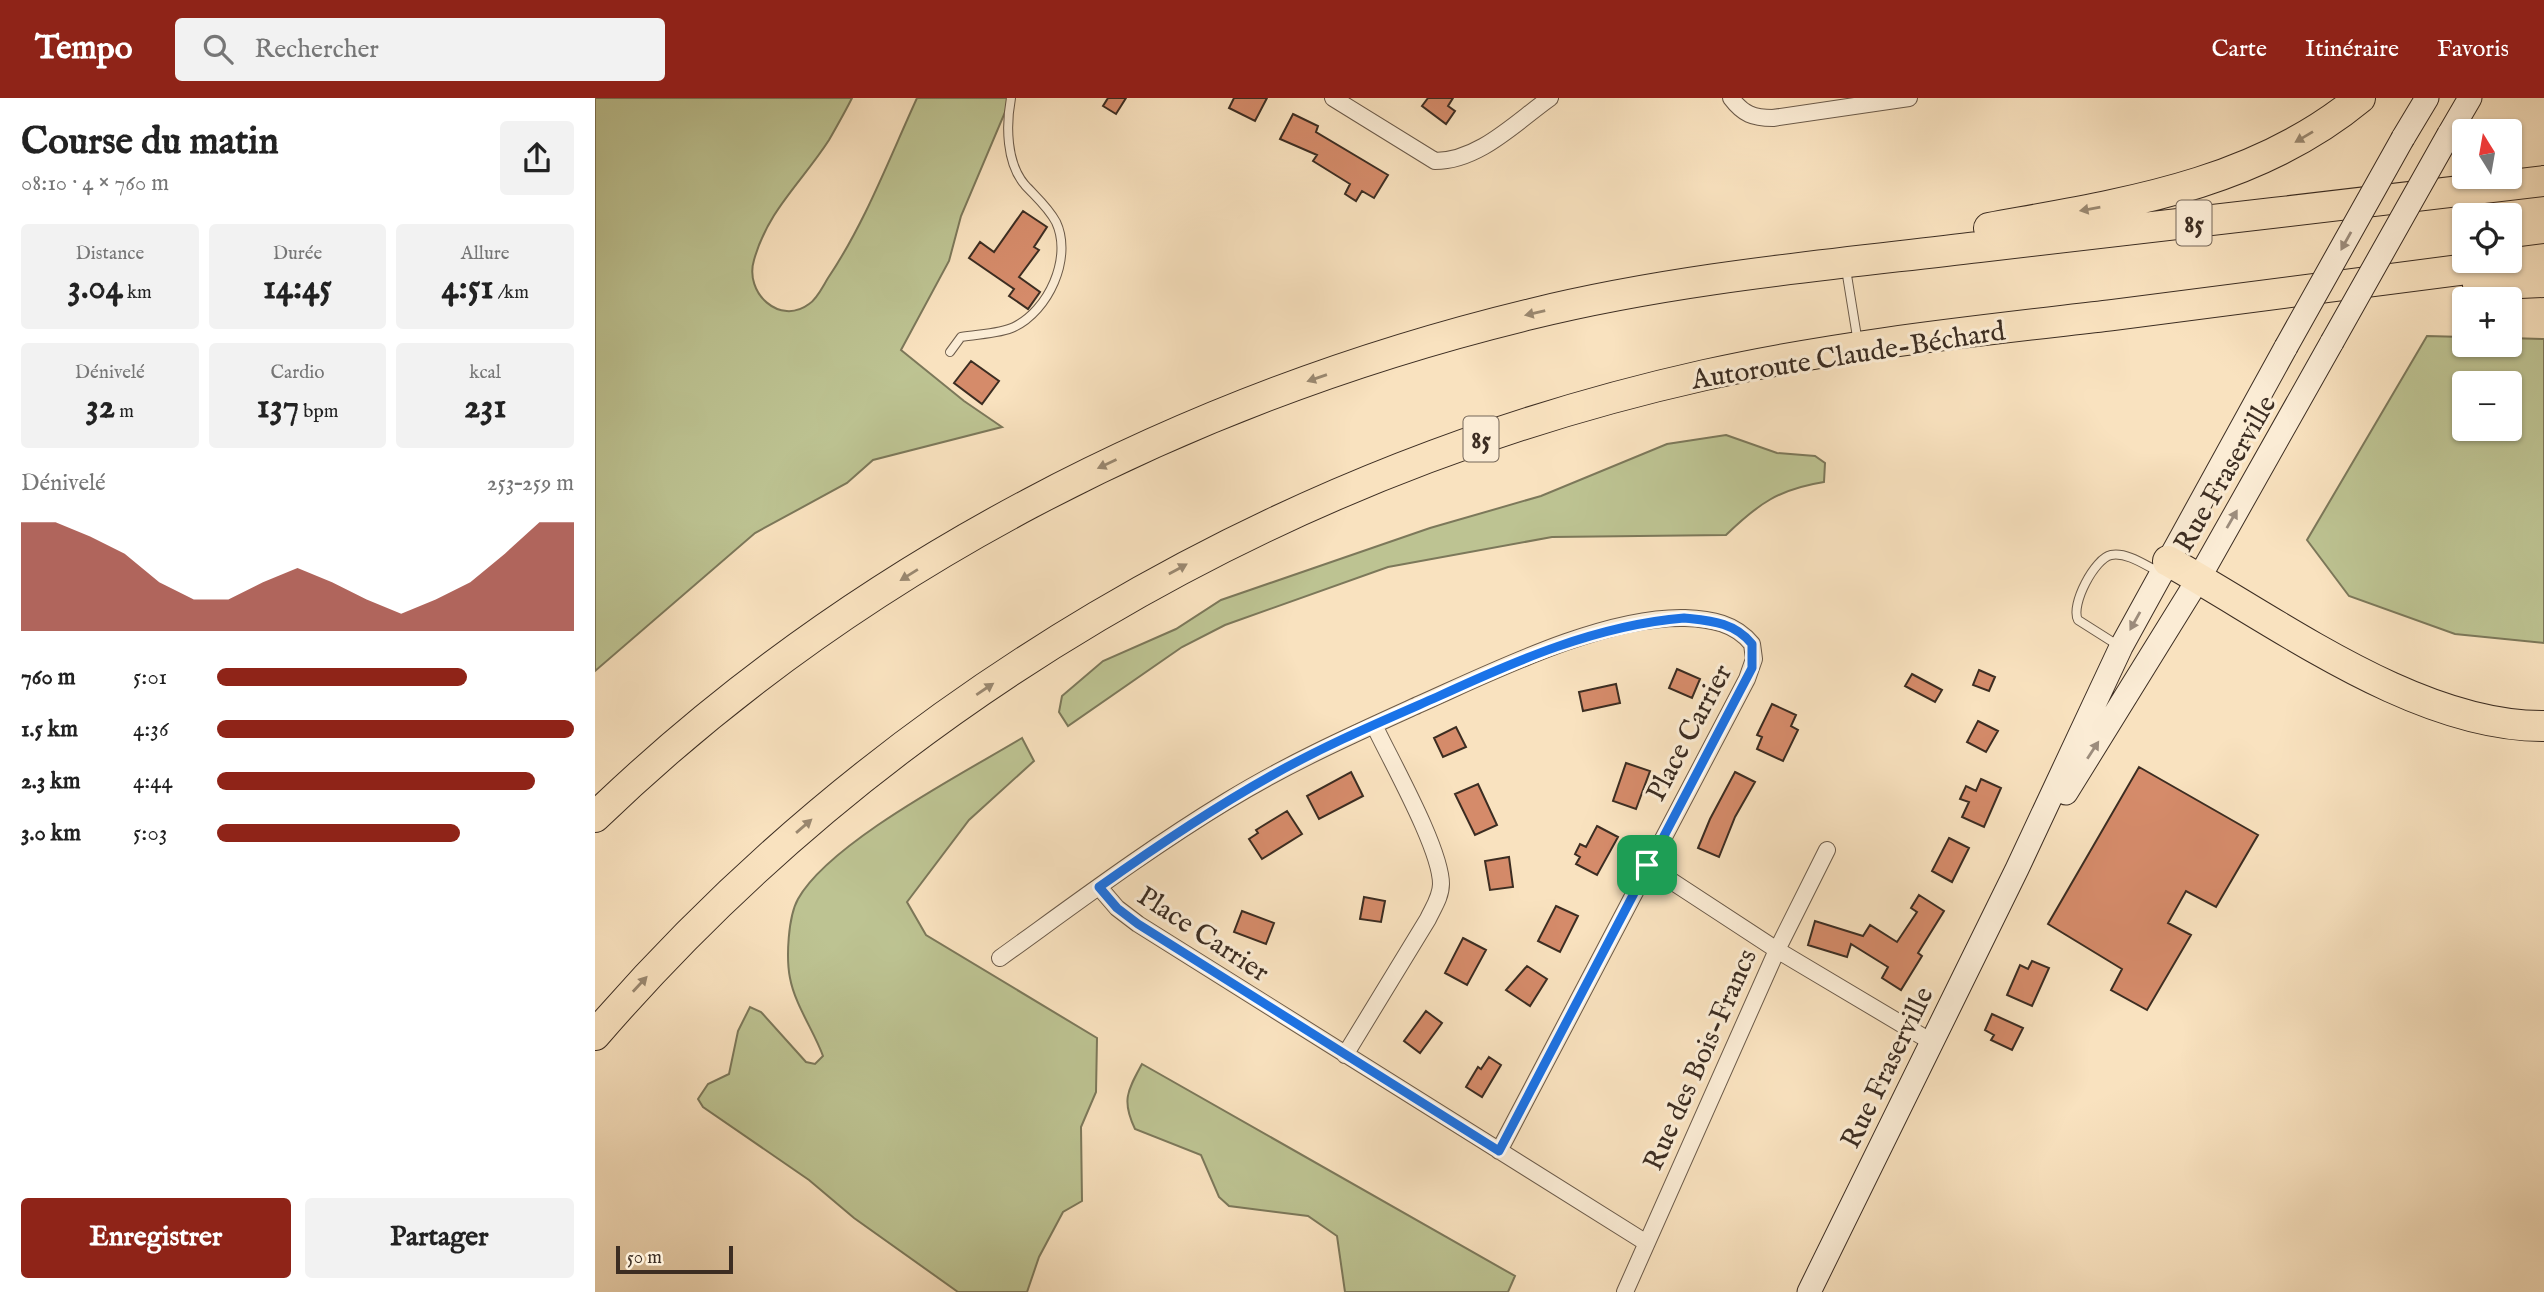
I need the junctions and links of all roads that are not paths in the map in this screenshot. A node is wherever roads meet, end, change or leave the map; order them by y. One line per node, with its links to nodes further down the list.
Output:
1 (1011, 98): 20 (lane)
2 (1333, 98): 3 (street)
3 (1551, 98)
4 (1731, 98): 5 (street)
5 (1909, 98)
6 (2360, 98): 17 (highway, one-way to 17)
7 (2427, 98): 21 (street, Rue Fraserville, one-way to 21, bridge)
8 (2470, 98): 22 (street, Rue Fraserville, one-way to 8, bridge)
9 (2544, 166): 10 (highway)
10 (2522, 169)
11 (2452, 181): 13 (highway)
12 (2544, 181): 13 (highway, 85)
13 (2237, 218): 15 (highway, 85)
14 (2544, 259): 18 (highway, Autoroute Claude-Béchard / 85)
15 (1845, 263): 17 (highway, 85); 19 (lane)
16 (2544, 282): 18 (highway)
17 (1587, 302): 28 (highway, 85, one-way to 28)
18 (2156, 310): 19 (highway, Autoroute Claude-Béchard / 85)
19 (1859, 347): 35 (highway, Autoroute Claude-Béchard / 85, one-way to 19)
20 (950, 352)
21 (2165, 567): 22 (highway); 23 (street, Rue Fraserville, one-way to 23); 23 (lane)
22 (2199, 578): 24 (highway); 31 (street, Rue Fraserville, one-way to 22)
23 (2121, 647): 31 (street, Rue Fraserville)
24 (2413, 694): 25 (highway); 27 (highway)
25 (2544, 708)
26 (1374, 725): 30 (street, Place Carrier); 32 (street, Place Carrier); 37 (street)
27 (2544, 726)
28 (595, 817)
29 (1827, 850): 33 (street, Rue des Bois-Francs)
30 (1647, 865): 33 (street); 38 (street, Place Carrier)
31 (2017, 869): 36 (street, Rue Fraserville)
32 (1099, 887): 34 (street, Place Carrier); 37 (street, Place Carrier)
33 (1777, 950): 36 (street); 39 (street, Rue des Bois-Francs)
34 (1000, 958)
35 (595, 1035)
36 (1930, 1041): 41 (street, Rue Fraserville)
37 (1345, 1055): 38 (street, Place Carrier)
38 (1499, 1151): 39 (street, Place Carrier)
39 (1646, 1242): 40 (street, Rue des Bois-Francs)
40 (1625, 1292)
41 (1809, 1292)

